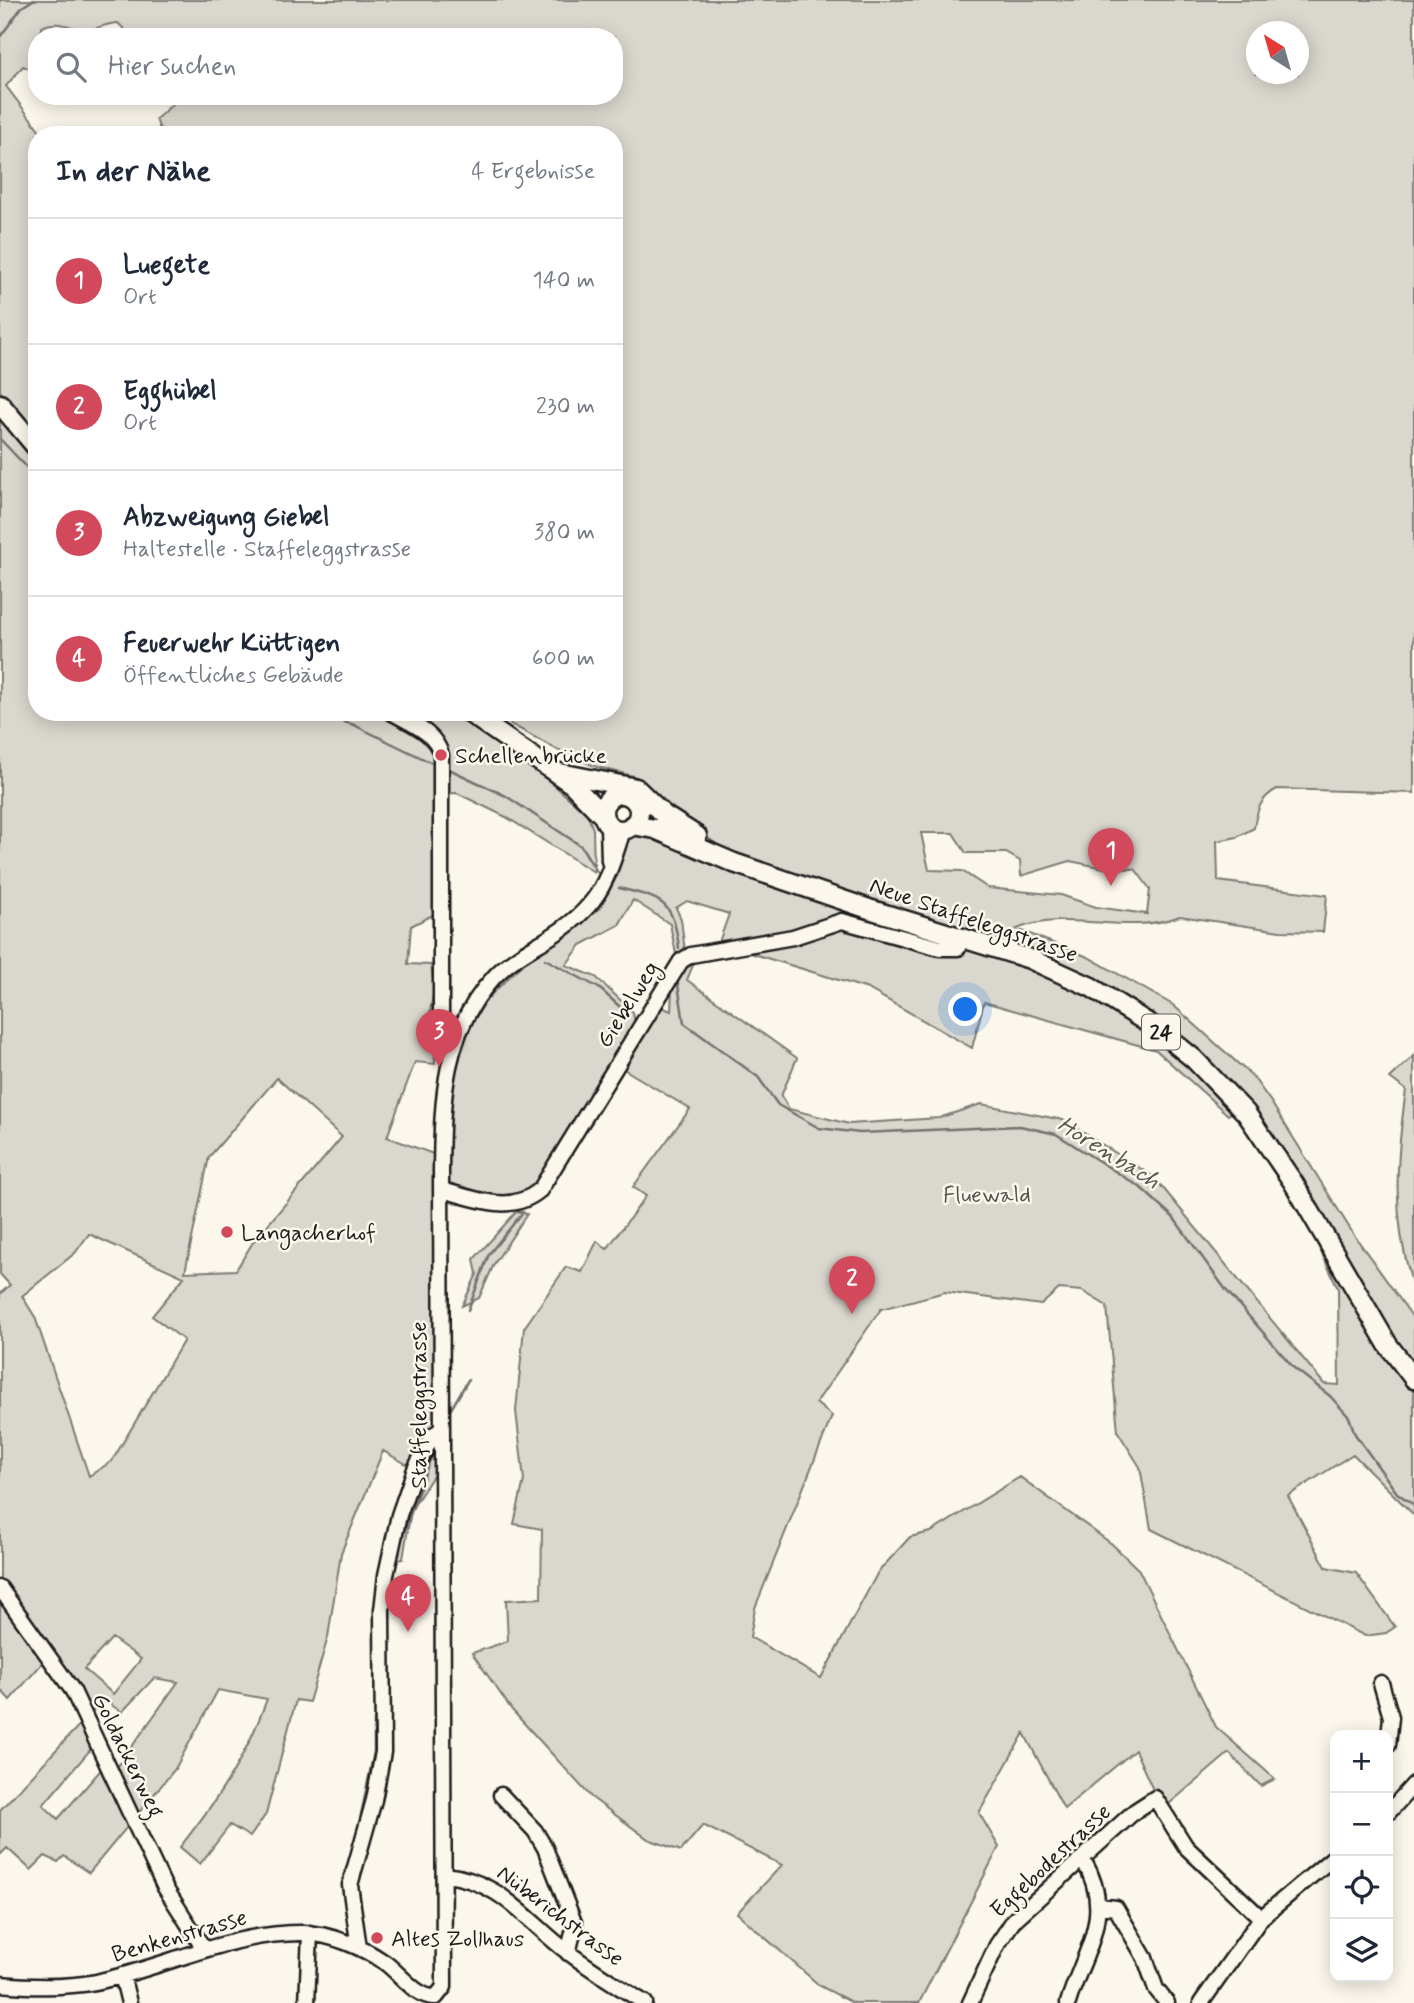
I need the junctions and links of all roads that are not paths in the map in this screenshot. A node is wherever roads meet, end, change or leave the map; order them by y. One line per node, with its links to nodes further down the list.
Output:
1 (0, 404): 2 (main road)
2 (28, 437)
3 (406, 721): 13 (street)
4 (481, 721): 5 (main road, 24)
5 (555, 772): 6 (main road, 24); 10 (main road, 24)
6 (572, 784): 7 (main road, 24); 9 (main road, 24)
7 (615, 795): 8 (main road); 9 (main road)
8 (638, 806): 9 (main road); 10 (main road, 24)
9 (617, 824): 11 (main road, Neue Staffeleggstrasse / 24); 13 (street, Staffeleggstrasse)
10 (681, 828): 11 (main road, 24)
11 (762, 871): 15 (main road, Neue Staffeleggstrasse / 24)
12 (958, 948): 14 (street, Giebelweg)
13 (450, 1051): 14 (street, Staffeleggstrasse)
14 (442, 1191): 16 (street, Staffeleggstrasse)
15 (1414, 1380)
16 (442, 1430): 25 (street, Staffeleggstrasse); 29 (street)
17 (0, 1588): 30 (street, Goldackerweg)
18 (1381, 1683): 19 (street)
19 (1390, 1730)
20 (1414, 1784): 22 (street)
21 (501, 1795): 31 (street)
22 (1393, 1807)
23 (1083, 1860): 26 (street); 27 (street, Eggebodestrasse); 38 (street, Eggebodestrasse)
24 (1330, 1860): 27 (street)
25 (444, 1875): 31 (street, Nüberichstrasse); 34 (street, Staffeleggstrasse)
26 (1100, 1906): 39 (street); 40 (street)
27 (1261, 1918): 41 (street)
28 (310, 1933): 29 (street, Benkenstrasse); 30 (street, Benkenstrasse); 36 (street)
29 (359, 1948): 34 (street, Benkenstrasse)
30 (204, 1949): 32 (street, Benkenstrasse)
31 (568, 1953): 37 (street, Nüberichstrasse)
32 (122, 1975): 33 (street, Benkenstrasse); 35 (street)
33 (0, 1984)
34 (437, 2000)
35 (129, 2003)
36 (307, 2003)
37 (645, 2003)
38 (970, 2003)
39 (1068, 2003)
40 (1167, 2003)
41 (1201, 2003)

